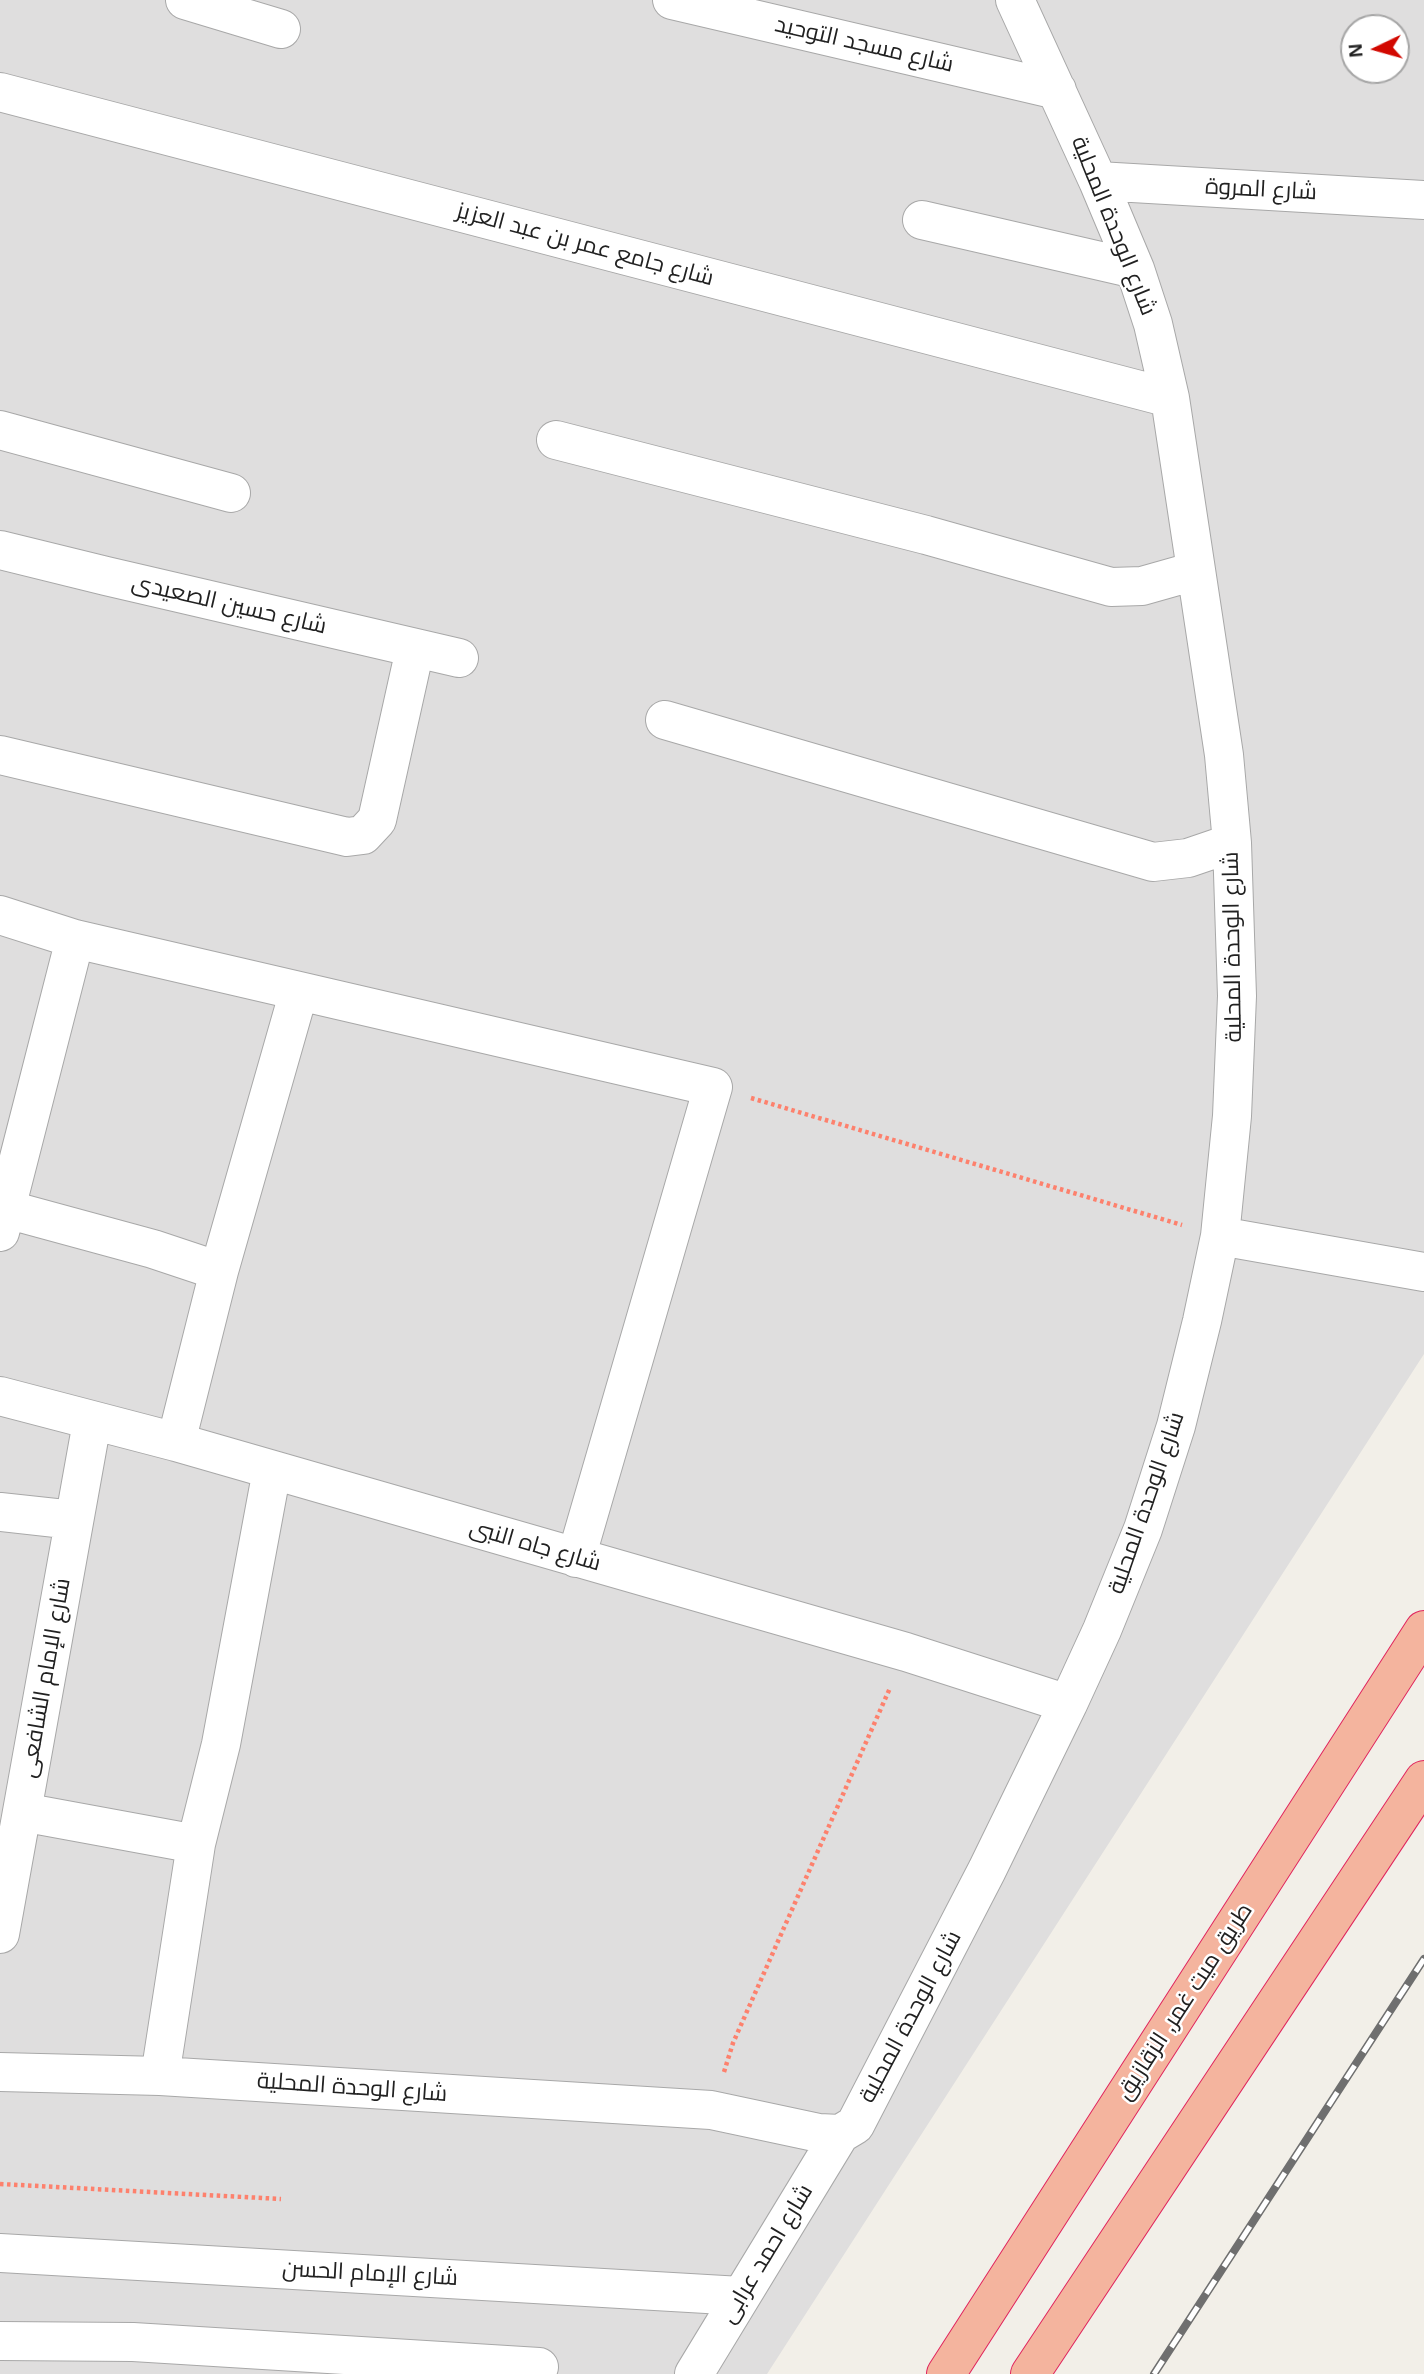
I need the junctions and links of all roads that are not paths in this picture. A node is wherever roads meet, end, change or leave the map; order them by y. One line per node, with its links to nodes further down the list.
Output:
1 (185, 0): 4 (street)
2 (672, 0): 5 (street, شارع مسجد التوحيد)
3 (1015, 0): 5 (street, شارع الوحدة المحلية)
4 (281, 29)
5 (1057, 90): 7 (street, شارع الوحدة المحلية)
6 (0, 92): 11 (street, شارع جامع عمر بن عبد العزيز)
7 (1098, 181): 8 (street, شارع المروة); 10 (street, شارع الوحدة المحلية)
8 (1424, 200)
9 (922, 220): 10 (street)
10 (1135, 269): 11 (street, شارع الوحدة المحلية)
11 (1170, 398): 16 (street, شارع الوحدة المحلية)
12 (0, 430): 14 (street)
13 (556, 440): 16 (street)
14 (231, 494)
15 (0, 550): 17 (street, شارع حسين الصعيدى)
16 (1195, 571): 21 (street, شارع الوحدة المحلية)
17 (415, 649): 18 (street, شارع حسين الصعيدى); 20 (street)
18 (459, 658)
19 (665, 720): 21 (street)
20 (0, 755)
21 (1232, 843): 26 (street, شارع الوحدة المحلية)
22 (0, 915): 23 (street)
23 (75, 939): 24 (street); 25 (street)
24 (299, 991): 27 (street); 35 (street)
25 (3, 1220): 27 (street)
26 (1220, 1236): 28 (street); 37 (street, شارع الوحدة المحلية)
27 (219, 1272): 31 (street)
28 (1424, 1272)
29 (0, 1396): 30 (street, شارع جاه النبى)
30 (92, 1422): 31 (street, شارع جاه النبى); 34 (street, شارع الإمام الشافعى)
31 (176, 1442): 32 (street, شارع جاه النبى)
32 (272, 1470): 35 (street, شارع جاه النبى); 40 (street)
33 (0, 1512): 34 (street)
34 (74, 1520): 39 (street, شارع الإمام الشافعى)
35 (576, 1558): 37 (street, شارع جاه النبى)
36 (1424, 1630): 50 (highway, طريق ميت غمر, الزقازيق)
37 (1068, 1704): 44 (street, شارع الوحدة المحلية)
38 (1424, 1780): 51 (highway)
39 (22, 1812): 40 (street); 41 (street, شارع الإمام الشافعى)
40 (196, 1844): 43 (street)
41 (0, 1934)
42 (0, 2072): 43 (street, شارع الوحدة المحلية)
43 (160, 2076): 44 (street, شارع الوحدة المحلية)
44 (840, 2134): 46 (street, شارع احمد عرابى)
45 (0, 2253): 46 (street, شارع الإمام الحسن)
46 (741, 2296): 49 (street, شارع احمد عرابى)
47 (0, 2341): 48 (street)
48 (539, 2367)
49 (694, 2374)
50 (946, 2374)
51 (1030, 2374)

